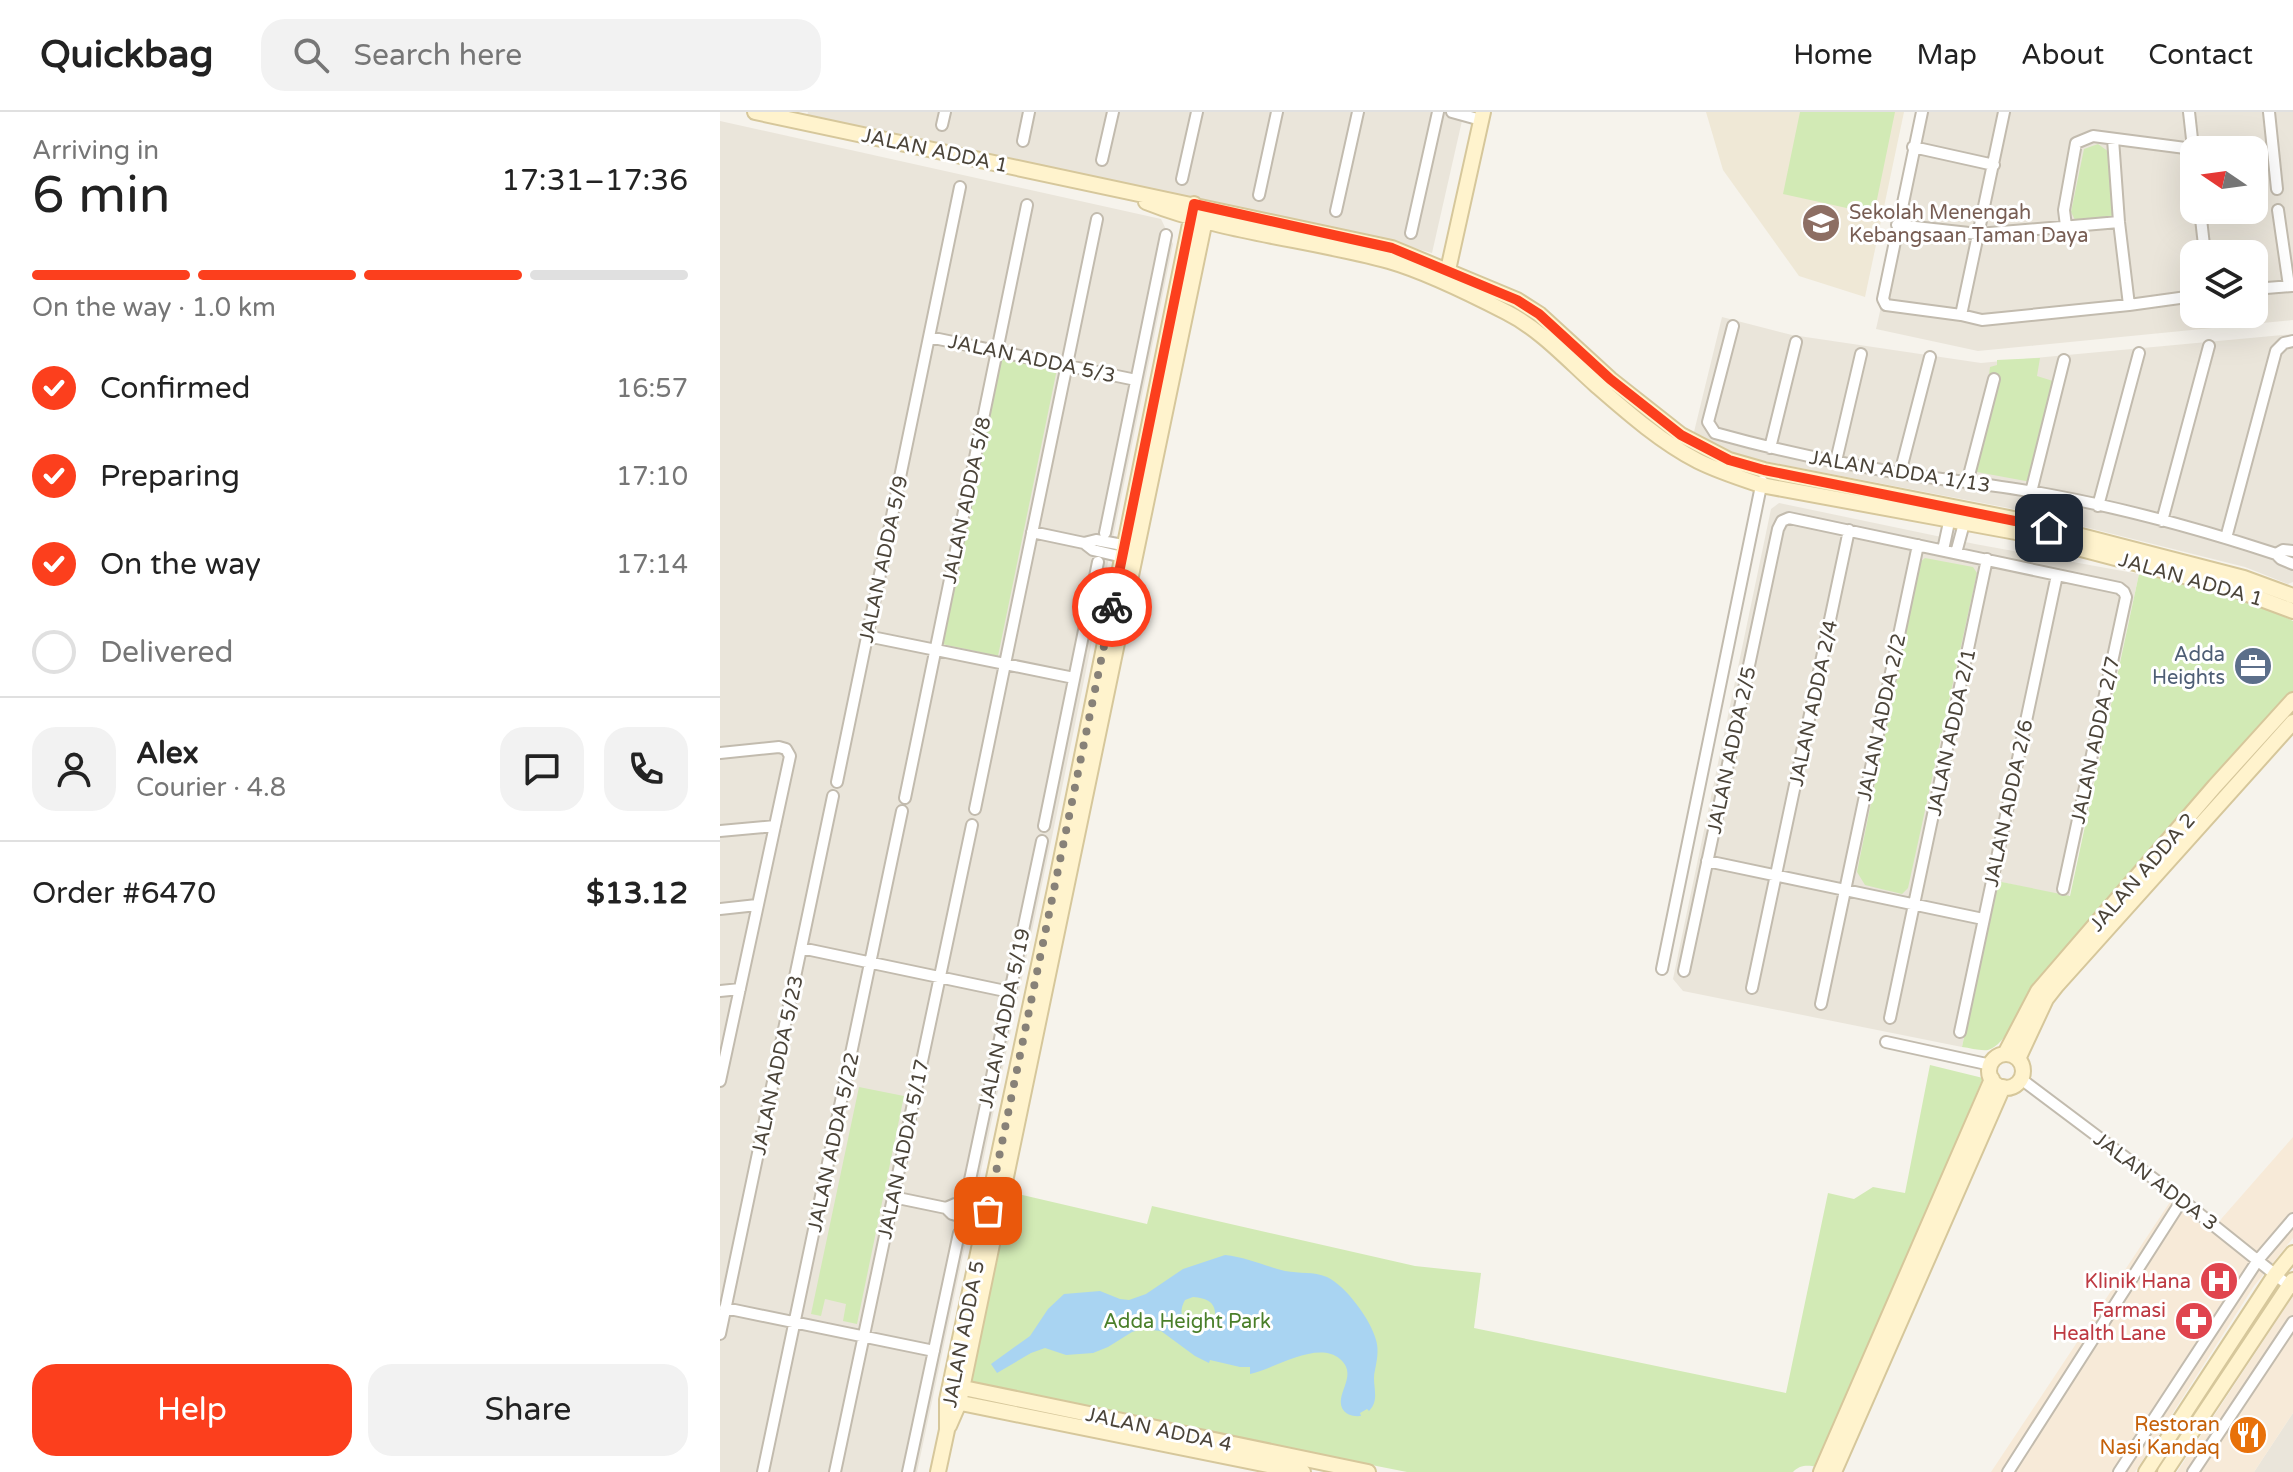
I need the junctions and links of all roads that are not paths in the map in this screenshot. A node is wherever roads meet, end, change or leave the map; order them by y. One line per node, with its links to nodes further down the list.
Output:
1 (755, 112): 26 (street, JALAN ADDA 1)
2 (945, 112): 15 (street)
3 (1029, 112): 18 (street)
4 (1113, 112): 21 (street)
5 (1197, 112): 23 (street)
6 (1277, 112): 27 (street)
7 (1358, 112): 31 (street)
8 (1438, 112): 38 (street)
9 (1452, 112): 14 (street)
10 (1922, 112): 19 (street)
11 (2004, 112): 22 (street)
12 (2189, 112): 16 (street)
13 (2269, 112): 25 (street)
14 (1482, 116): 42 (street)
15 (942, 125)
16 (2192, 136)
17 (2113, 139): 20 (street); 34 (street); 36 (street)
18 (1023, 141)
19 (1913, 147): 22 (street); 35 (street)
20 (2180, 151)
21 (1102, 160)
22 (1994, 165): 39 (street)
23 (1182, 179)
24 (960, 187): 49 (street)
25 (2277, 189)
26 (1116, 190): 29 (street, JALAN ADDA 1); 32 (street, JALAN ADDA 1)
27 (1259, 195)
28 (1027, 205): 53 (street, JALAN ADDA 5/8)
29 (1163, 209): 32 (street, JALAN ADDA 1); 41 (street)
30 (2278, 210): 43 (street)
31 (1336, 211)
32 (1200, 212): 37 (street, JALAN ADDA 1); 41 (street, JALAN ADDA 5); 42 (street, JALAN ADDA 1)
33 (1097, 219): 58 (street)
34 (2119, 222): 36 (street); 46 (street)
35 (1897, 225): 39 (street); 47 (street)
36 (2066, 226): 39 (street)
37 (1234, 229): 41 (street); 42 (street, JALAN ADDA 1)
38 (1411, 233)
39 (1978, 234): 47 (street)
40 (1166, 235): 60 (street)
41 (1192, 254): 77 (street, JALAN ADDA 5)
42 (1447, 277): 64 (street, JALAN ADDA 1)
43 (2291, 286): 44 (street)
44 (2268, 288)
45 (2180, 298): 46 (street)
46 (2129, 305): 47 (street)
47 (1961, 315)
48 (1733, 326): 61 (street, JALAN ADDA 1/13)
49 (929, 337): 53 (street, JALAN ADDA 5/3); 86 (street, JALAN ADDA 5/9)
50 (2293, 341): 73 (street)
51 (1796, 342): 61 (street)
52 (2209, 346): 69 (street)
53 (997, 351): 58 (street, JALAN ADDA 5/3); 87 (street, JALAN ADDA 5/8)
54 (2139, 353): 67 (street)
55 (1861, 354): 62 (street)
56 (1930, 357): 63 (street)
57 (2064, 360): 66 (street)
58 (1066, 365): 60 (street, JALAN ADDA 5/3); 71 (street)
59 (1994, 379): 65 (street)
60 (1136, 380): 72 (street)
61 (1770, 448): 62 (street, JALAN ADDA 1/13)
62 (1836, 461): 63 (street, JALAN ADDA 1/13)
63 (1900, 473): 65 (street, JALAN ADDA 1/13)
64 (1762, 477): 68 (street, JALAN ADDA 1); 113 (street)
65 (1967, 483): 66 (street, JALAN ADDA 1/13)
66 (2031, 492): 67 (street, JALAN ADDA 1/13)
67 (2098, 506): 69 (street, JALAN ADDA 1/13)
68 (1958, 515): 75 (street); 78 (street); 84 (street, JALAN ADDA 1); 85 (street, JALAN ADDA 1)
69 (2162, 521): 73 (street, JALAN ADDA 1/13)
70 (1849, 530): 74 (street); 103 (street, JALAN ADDA 2/5); 104 (street, JALAN ADDA 2/4)
71 (1032, 532): 77 (street); 88 (street)
72 (1105, 533)
73 (2226, 538): 79 (street, JALAN ADDA 1/13)
74 (1918, 545): 75 (street); 105 (street, JALAN ADDA 2/2)
75 (1943, 550): 78 (street)
76 (2293, 551): 79 (street)
77 (1129, 552): 131 (street, JALAN ADDA 5)
78 (1956, 553): 80 (street)
79 (2276, 554): 82 (street, JALAN ADDA 1/13)
80 (1987, 559): 83 (street); 107 (street, JALAN ADDA 2/1)
81 (1098, 562): 89 (street)
82 (2293, 564)
83 (2057, 575): 106 (street, JALAN ADDA 2/7); 110 (street, JALAN ADDA 2/6)
84 (2293, 596)
85 (2293, 611)
86 (867, 636): 87 (street); 93 (street, JALAN ADDA 5/9)
87 (935, 650): 88 (street); 95 (street, JALAN ADDA 5/8)
88 (1005, 664): 89 (street); 96 (street)
89 (1074, 678): 100 (street)
90 (2293, 700): 91 (street, JALAN ADDA 2)
91 (2289, 722): 124 (street, JALAN ADDA 2)
92 (720, 753): 99 (street)
93 (837, 782)
94 (833, 796): 111 (street, JALAN ADDA 5/23)
95 (905, 798)
96 (975, 809)
97 (902, 811): 112 (street, JALAN ADDA 5/22)
98 (972, 825): 115 (street, JALAN ADDA 5/17)
99 (775, 826): 101 (street); 108 (street)
100 (1044, 826)
101 (720, 831)
102 (1042, 841): 119 (street, JALAN ADDA 5/19)
103 (1707, 861): 104 (street); 114 (street, JALAN ADDA 2/5)
104 (1776, 875): 105 (street); 116 (street, JALAN ADDA 2/4)
105 (1845, 889): 107 (street); 120 (street, JALAN ADDA 2/2)
106 (2063, 889)
107 (1915, 904): 110 (street); 121 (street, JALAN ADDA 2/1)
108 (757, 905): 109 (street); 117 (street)
109 (720, 909)
110 (1983, 919): 122 (street, JALAN ADDA 2/6)
111 (801, 948): 112 (street); 138 (street, JALAN ADDA 5/23)
112 (870, 962): 115 (street); 139 (street, JALAN ADDA 5/22)
113 (1662, 969)
114 (1684, 971)
115 (940, 977): 119 (street); 129 (street, JALAN ADDA 5/17)
116 (1752, 988)
117 (740, 989): 118 (street); 125 (street)
118 (720, 991)
119 (1010, 992): 128 (street, JALAN ADDA 5/19)
120 (1821, 1004)
121 (1890, 1018)
122 (1960, 1032)
123 (1886, 1042): 126 (street)
124 (2012, 1056): 126 (street, JALAN ADDA 2); 127 (street)
125 (721, 1074)
126 (1995, 1077): 127 (street); 145 (street, JALAN ADDA 2); 152 (street, JALAN ADDA 2)
127 (2021, 1079): 130 (street, JALAN ADDA 3)
128 (967, 1194)
129 (893, 1197): 131 (street); 142 (street, JALAN ADDA 5/17)
130 (2182, 1200): 135 (street, JALAN ADDA 3); 153 (street)
131 (993, 1218): 144 (street, JALAN ADDA 5)
132 (2293, 1219): 135 (street)
133 (959, 1233): 143 (street)
134 (2293, 1253): 136 (street)
135 (2258, 1260): 136 (street, JALAN ADDA 3); 154 (street)
136 (2275, 1275): 137 (street, JALAN ADDA 3); 155 (street)
137 (2292, 1285): 156 (street)
138 (725, 1308): 139 (street); 141 (street, JALAN ADDA 5/23)
139 (794, 1322): 142 (street); 146 (street, JALAN ADDA 5/22)
140 (2293, 1322): 157 (street)
141 (720, 1334)
142 (864, 1337): 143 (street); 147 (street, JALAN ADDA 5/17)
143 (934, 1351): 148 (street)
144 (955, 1394): 149 (street, JALAN ADDA 5); 150 (street, JALAN ADDA 4); 151 (street, JALAN ADDA 4)
145 (1836, 1470)
146 (763, 1472)
147 (835, 1472)
148 (908, 1472)
149 (938, 1472)
150 (1303, 1472)
151 (1368, 1472)
152 (1821, 1472)
153 (2008, 1472)
154 (2119, 1472)
155 (2146, 1472)
156 (2165, 1472)
157 (2193, 1472)

